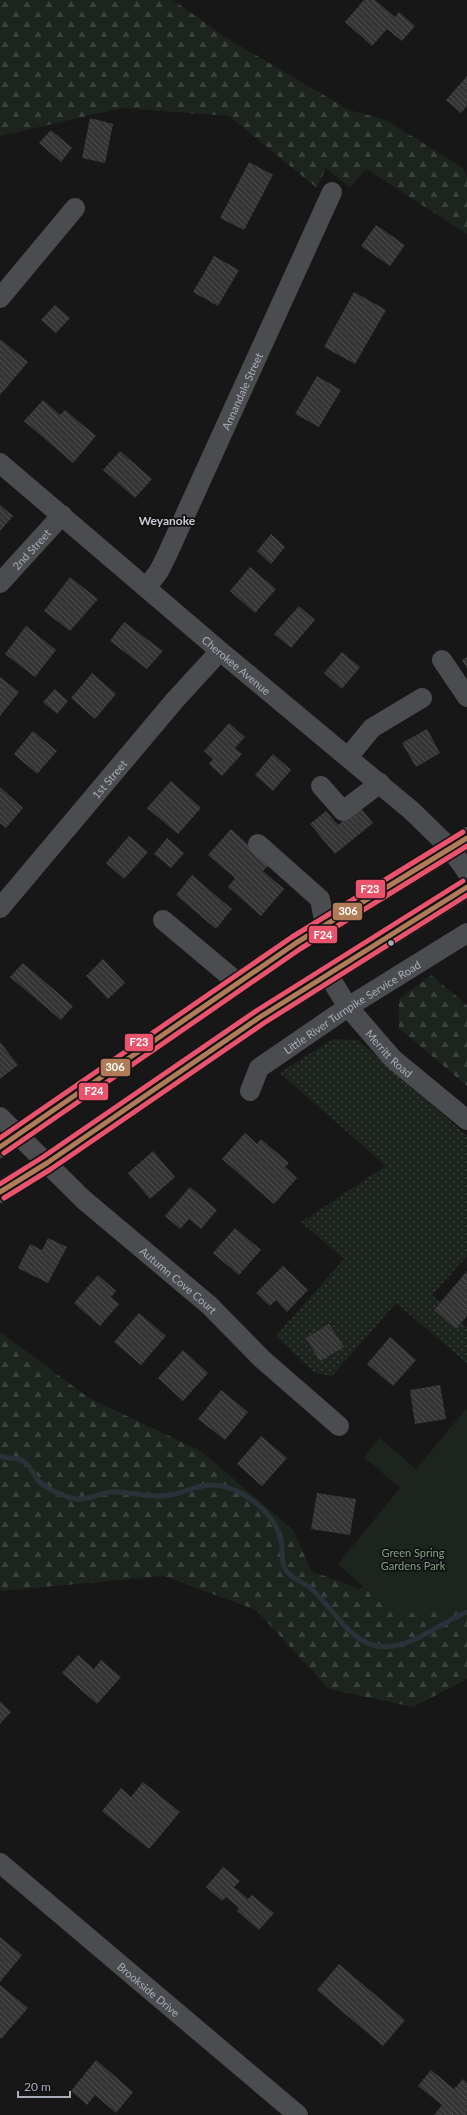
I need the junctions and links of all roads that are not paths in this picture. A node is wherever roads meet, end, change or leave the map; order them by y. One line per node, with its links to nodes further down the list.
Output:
1 (332, 192): 7 (street, Annandale Street)
2 (75, 208): 3 (street)
3 (0, 298)
4 (0, 463): 5 (street, Cherokee Avenue)
5 (62, 515): 6 (street, 2nd Street); 7 (street, Cherokee Avenue)
6 (0, 583)
7 (147, 587): 8 (street, Cherokee Avenue)
8 (220, 651): 12 (street, Cherokee Avenue); 19 (street, 1st Street)
9 (442, 660): 10 (street)
10 (467, 696)
11 (422, 698): 12 (street)
12 (349, 756): 13 (street, Cherokee Avenue)
13 (380, 783): 14 (street); 15 (street, Cherokee Avenue)
14 (321, 786)
15 (458, 843): 17 (street, Cherokee Avenue); 21 (main road)
16 (258, 844): 21 (street)
17 (467, 872)
18 (467, 887): 23 (main road)
19 (0, 908)
20 (163, 920): 24 (street)
21 (325, 925): 24 (main road)
22 (467, 933): 25 (street, Little River Turnpike Service Road)
23 (327, 973): 25 (street, Merritt Road); 31 (main road)
24 (238, 983): 29 (main road)
25 (348, 1007): 26 (street, Little River Turnpike Service Road); 28 (street, Merritt Road)
26 (250, 1091)
27 (0, 1117): 29 (street, Autumn Cove Court)
28 (467, 1120)
29 (18, 1135): 30 (main road); 31 (street, Autumn Cove Court)
30 (0, 1147)
31 (47, 1163): 32 (main road); 33 (street, Autumn Cove Court)
32 (0, 1192)
33 (339, 1426)
34 (0, 1862): 35 (street, Brookside Drive)
35 (298, 2115)

